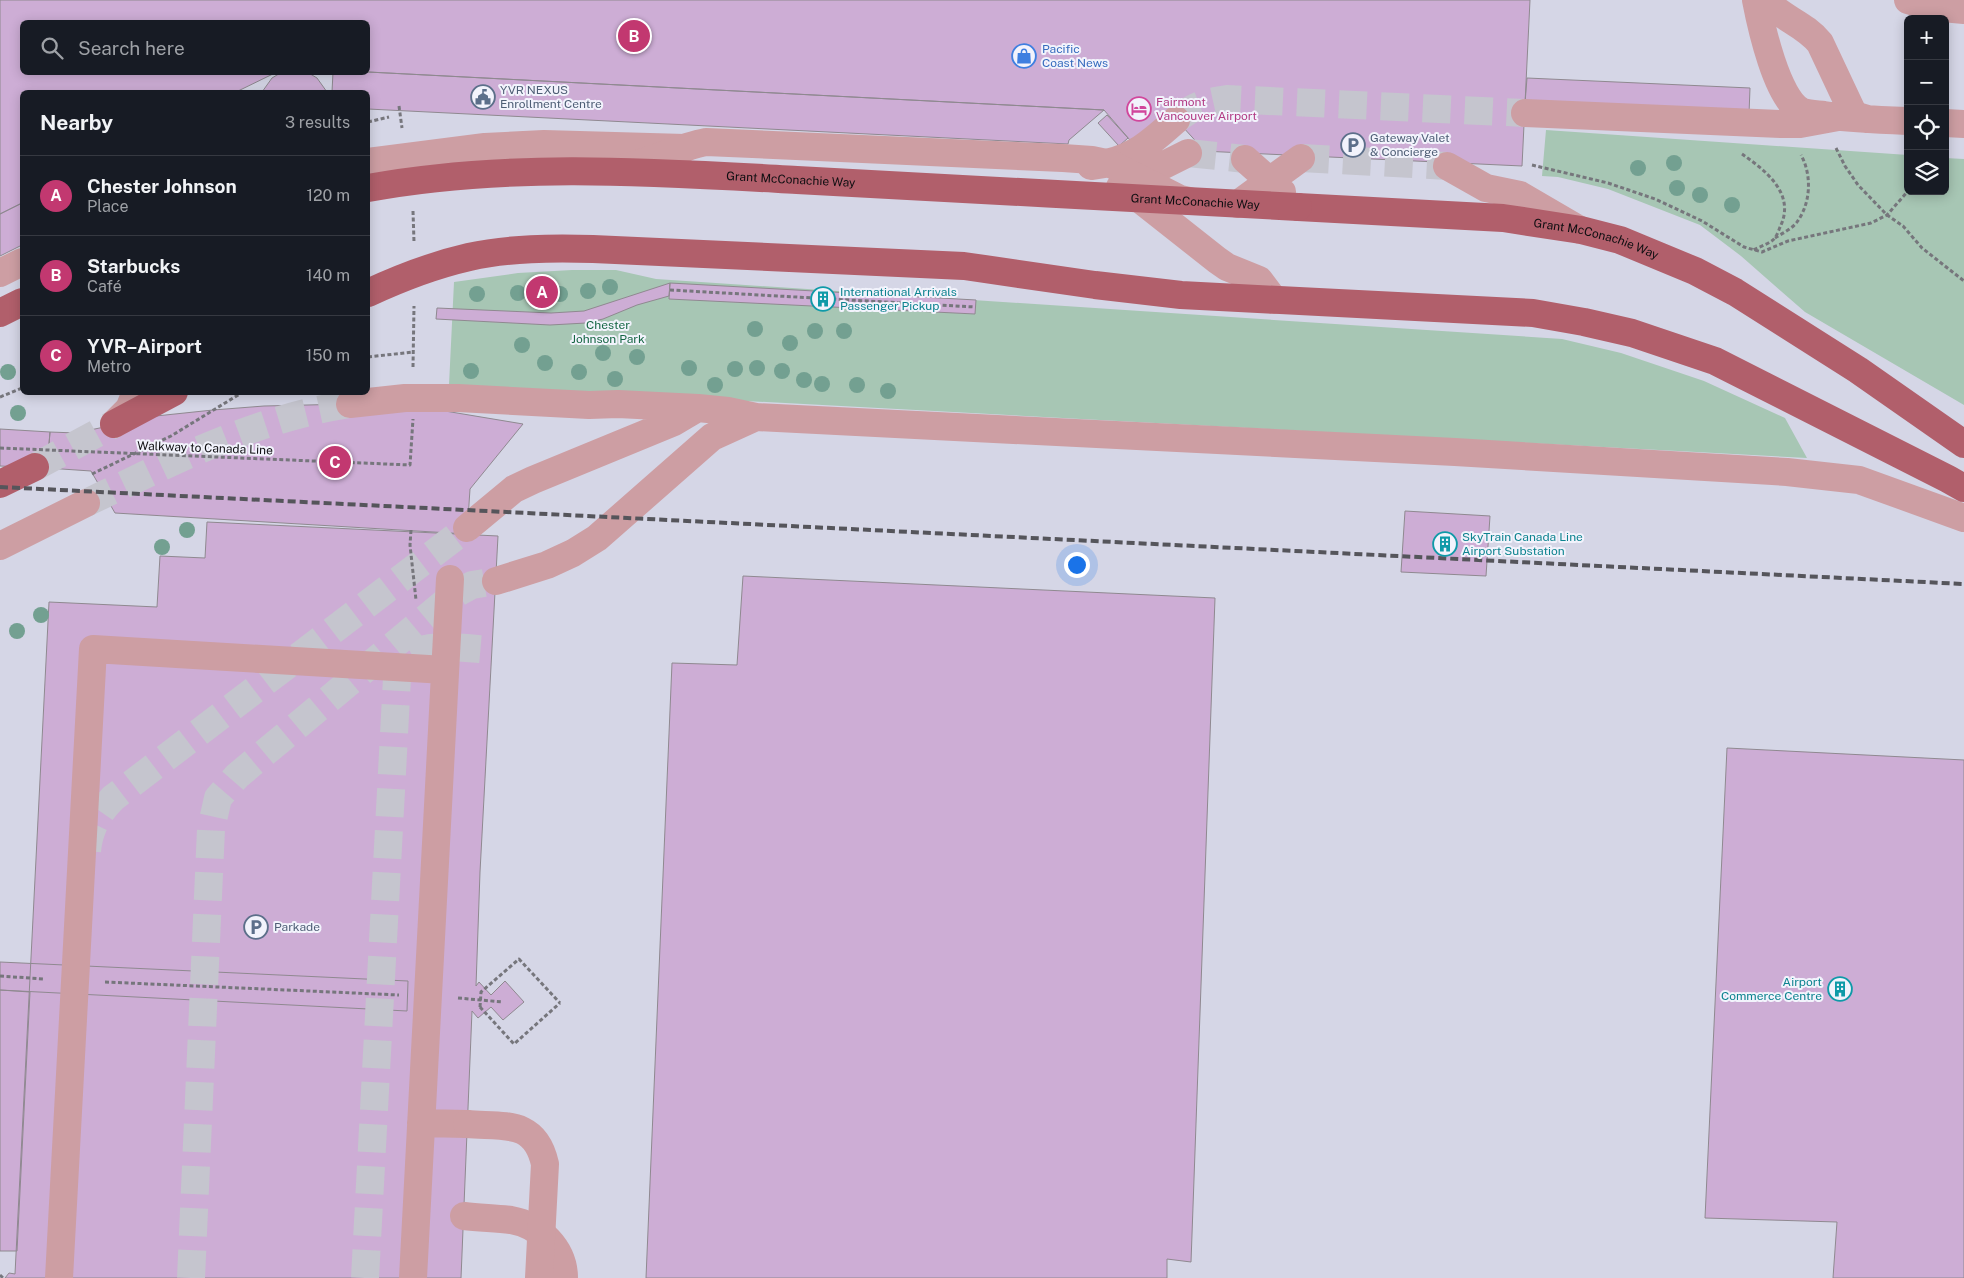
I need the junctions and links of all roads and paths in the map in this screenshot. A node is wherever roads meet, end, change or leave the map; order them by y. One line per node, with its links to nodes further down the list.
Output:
1 (1756, 0): 14 (street)
2 (1765, 0): 7 (street)
3 (1908, 0): 4 (street)
4 (1964, 10)
5 (1525, 113): 11 (street)
6 (389, 117): 10 (path)
7 (1867, 119): 9 (street); 14 (street)
8 (1176, 120): 22 (street)
9 (1904, 121)
10 (370, 122)
11 (1717, 122): 14 (street); 34 (path)
12 (1949, 123): 13 (street)
13 (1964, 124)
14 (1836, 130): 32 (path)
15 (1798, 151): 34 (path)
16 (1188, 153): 27 (street)
17 (1302, 158): 24 (street)
18 (1245, 159): 24 (street)
19 (370, 162): 22 (street)
20 (1523, 163): 35 (path)
21 (1447, 166): 33 (street)
22 (1080, 167): 43 (street)
23 (607, 171): 25 (main road, Grant McConachie Way, bridge); 27 (main road, Grant McConachie Way, bridge); 28 (street, bridge)
24 (1271, 181): 30 (street); 31 (street)
25 (375, 186)
26 (1904, 195): 32 (path)
27 (1103, 196): 28 (main road, Grant McConachie Way, bridge)
28 (1190, 201): 30 (main road, Grant McConachie Way, bridge)
29 (413, 204): 36 (path)
30 (1238, 204): 31 (main road, Grant McConachie Way, bridge)
31 (1298, 207): 33 (main road, Grant McConachie Way)
32 (1887, 215): 35 (path); 39 (path)
33 (1581, 230): 60 (main road, Grant McConachie Way)
34 (1774, 239): 35 (path)
35 (1752, 250)
36 (414, 251)
37 (20, 263): 38 (street)
38 (0, 273)
39 (1964, 281)
40 (670, 290): 45 (path)
41 (370, 292): 43 (main road)
42 (414, 298): 47 (path)
43 (1274, 300): 65 (main road)
44 (20, 303): 46 (main road)
45 (975, 307)
46 (0, 313)
47 (414, 352): 48 (path); 49 (path)
48 (370, 357)
49 (414, 372)
50 (20, 389): 54 (path)
51 (135, 395): 59 (street)
52 (168, 395): 59 (main road)
53 (237, 395): 63 (path)
54 (0, 397)
55 (350, 404): 56 (street)
56 (698, 408): 57 (street); 68 (street)
57 (756, 418): 67 (street); 71 (street)
58 (413, 419): 61 (path, Walkway to Canada Line, bridge)
59 (114, 424)
60 (1964, 444)
61 (0, 448)
62 (34, 467): 64 (main road)
63 (92, 473)
64 (0, 484)
65 (1964, 488)
66 (86, 503): 69 (street)
67 (1964, 518)
68 (467, 528)
69 (0, 546)
70 (450, 579): 72 (street)
71 (496, 581)
72 (445, 670): 74 (street); 75 (street)
73 (0, 976): 74 (path)
74 (75, 980): 75 (path); 80 (street)
75 (428, 996): 76 (path); 78 (street)
76 (503, 1002)
77 (560, 1003): 77 (path, bridge)
78 (421, 1123): 81 (street); 82 (street, bridge)
79 (464, 1216): 83 (street)
80 (59, 1278)
81 (413, 1278)
82 (539, 1278)
83 (564, 1278)

